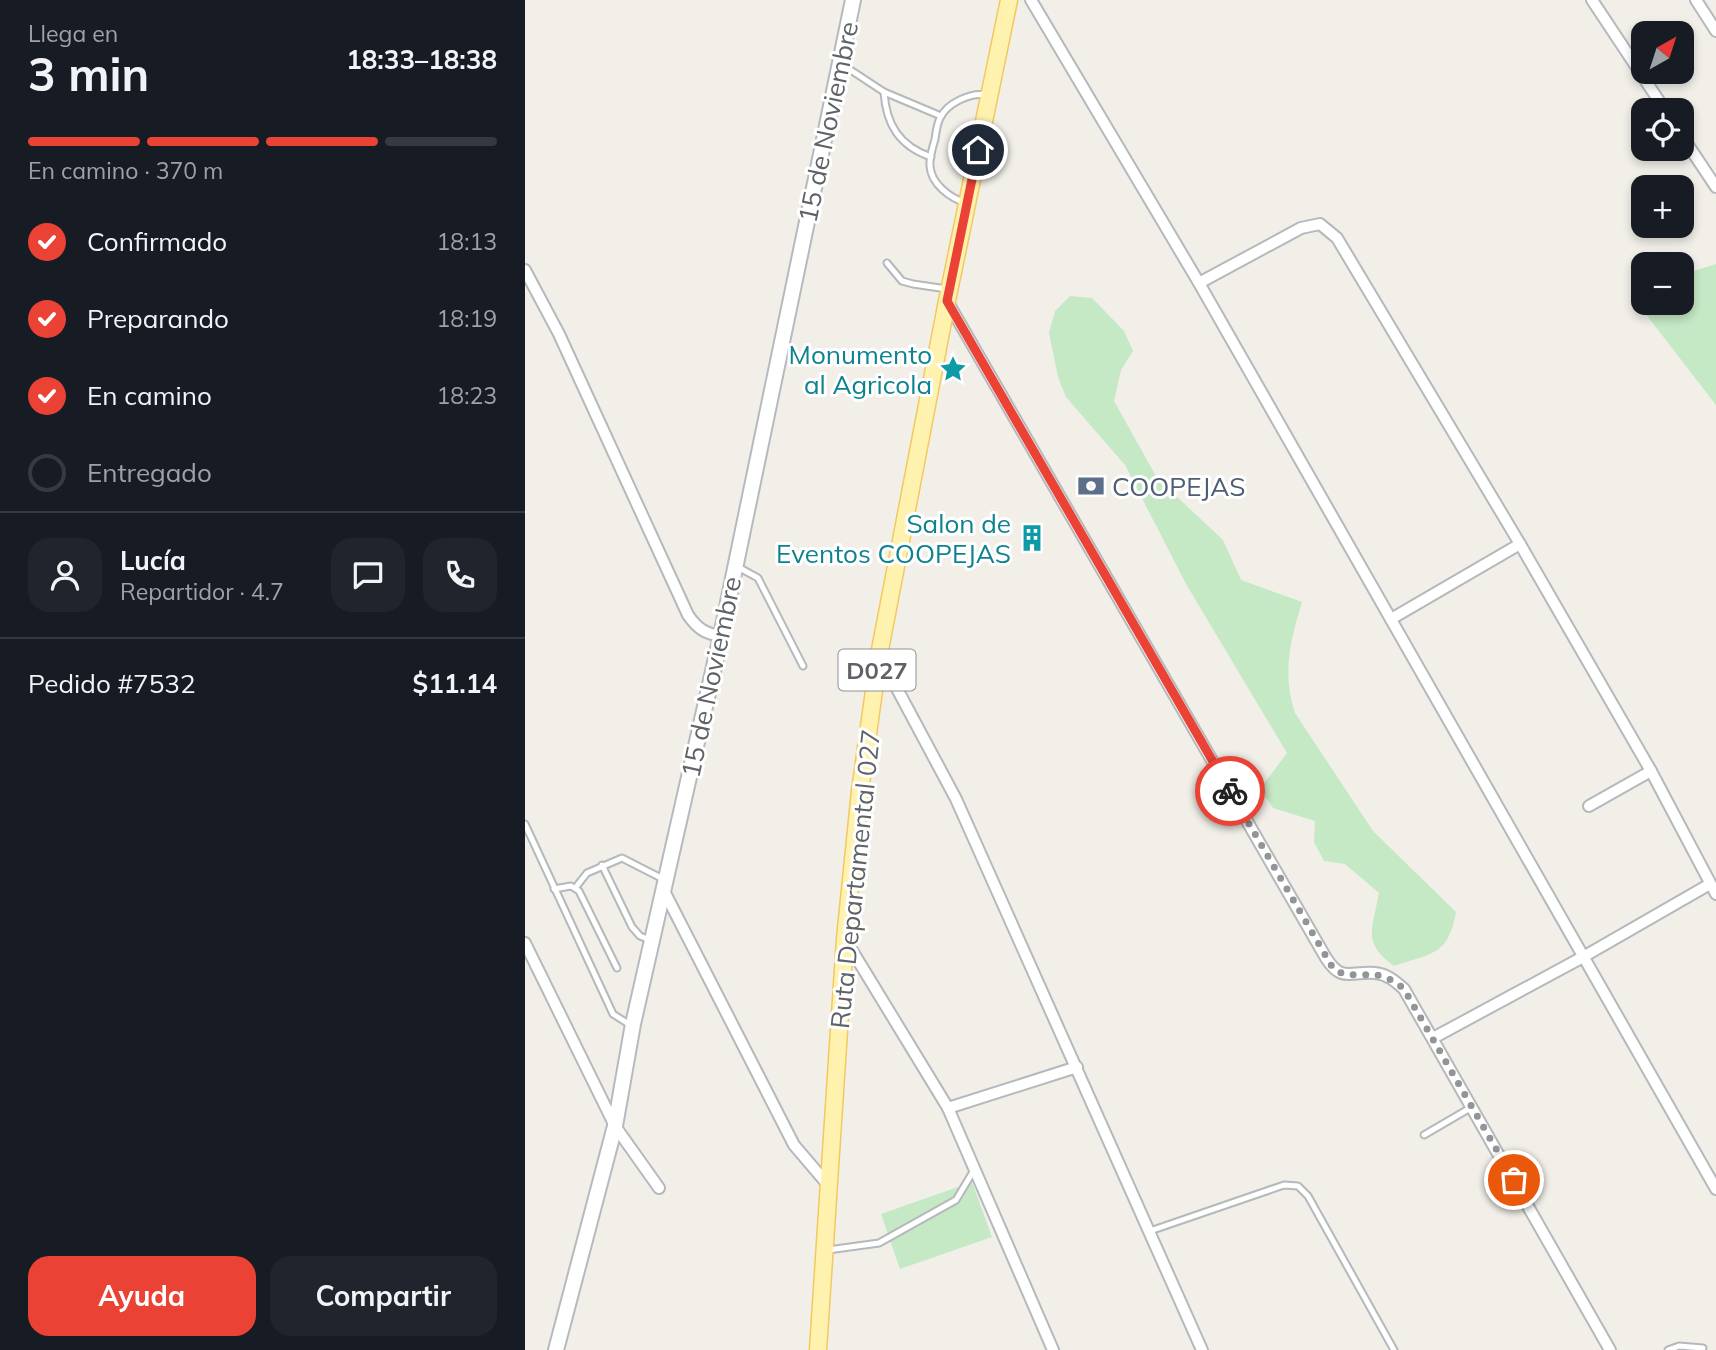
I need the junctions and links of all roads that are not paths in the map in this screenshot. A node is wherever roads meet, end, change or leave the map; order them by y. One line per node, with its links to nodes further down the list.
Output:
1 (853, 0): 7 (street, 15 de Noviembre)
2 (1009, 0): 9 (main road, Ruta Departamental 027 / D027)
3 (1031, 0): 20 (street)
4 (1592, 0): 10 (street)
5 (1696, 0): 6 (street)
6 (1716, 32)
7 (840, 64): 8 (lane); 23 (street, 15 de Noviembre)
8 (884, 92): 11 (lane); 13 (lane)
9 (989, 96): 11 (lane); 17 (main road, Ruta Departamental 027 / D027)
10 (1657, 98)
11 (941, 116): 13 (lane)
12 (1694, 155): 14 (street)
13 (931, 157): 17 (lane)
14 (1698, 161): 15 (street); 16 (street)
15 (1716, 178)
16 (1716, 187)
17 (967, 203): 21 (main road, Ruta Departamental 027 / D027)
18 (887, 263): 21 (lane)
19 (525, 270): 25 (street)
20 (1199, 283): 22 (street); 24 (street)
21 (949, 295): 26 (main road, Ruta Departamental 027 / D027); 42 (street)
22 (1520, 544): 24 (street); 28 (street)
23 (735, 565): 25 (street, 15 de Noviembre); 27 (lane)
24 (1391, 619): 39 (street)
25 (721, 636): 32 (street, 15 de Noviembre)
26 (879, 655): 36 (main road, Ruta Departamental 027 / D027); 43 (street)
27 (803, 666)
28 (1651, 771): 29 (street); 35 (street)
29 (1589, 806)
30 (525, 824): 34 (lane)
31 (602, 865): 32 (lane); 33 (lane); 37 (lane)
32 (664, 885): 37 (street, 15 de Noviembre); 49 (street)
33 (576, 887): 34 (lane); 40 (lane)
34 (554, 889): 41 (lane)
35 (1713, 889): 39 (street)
36 (845, 939): 45 (street); 49 (main road, Ruta Departamental 027 / D027)
37 (652, 941): 41 (street, 15 de Noviembre)
38 (525, 943): 46 (street)
39 (1583, 957): 42 (street); 51 (street)
40 (617, 968)
41 (633, 1024): 46 (street, 15 de Noviembre)
42 (1433, 1038): 44 (street)
43 (1077, 1067): 45 (street); 52 (street)
44 (1472, 1107): 47 (lane); 60 (street)
45 (948, 1108): 48 (street)
46 (615, 1126): 50 (street); 55 (street, 15 de Noviembre)
47 (1424, 1135)
48 (974, 1168): 53 (lane); 57 (street)
49 (829, 1186): 53 (main road, Ruta Departamental 027 / D027)
50 (659, 1188)
51 (1716, 1189)
52 (1150, 1231): 58 (street); 59 (lane)
53 (825, 1250): 56 (main road, Ruta Departamental 027 / D027)
54 (1703, 1348): 61 (lane)
55 (556, 1350)
56 (818, 1350)
57 (1053, 1350)
58 (1202, 1350)
59 (1394, 1350)
60 (1610, 1350)
61 (1668, 1350)

